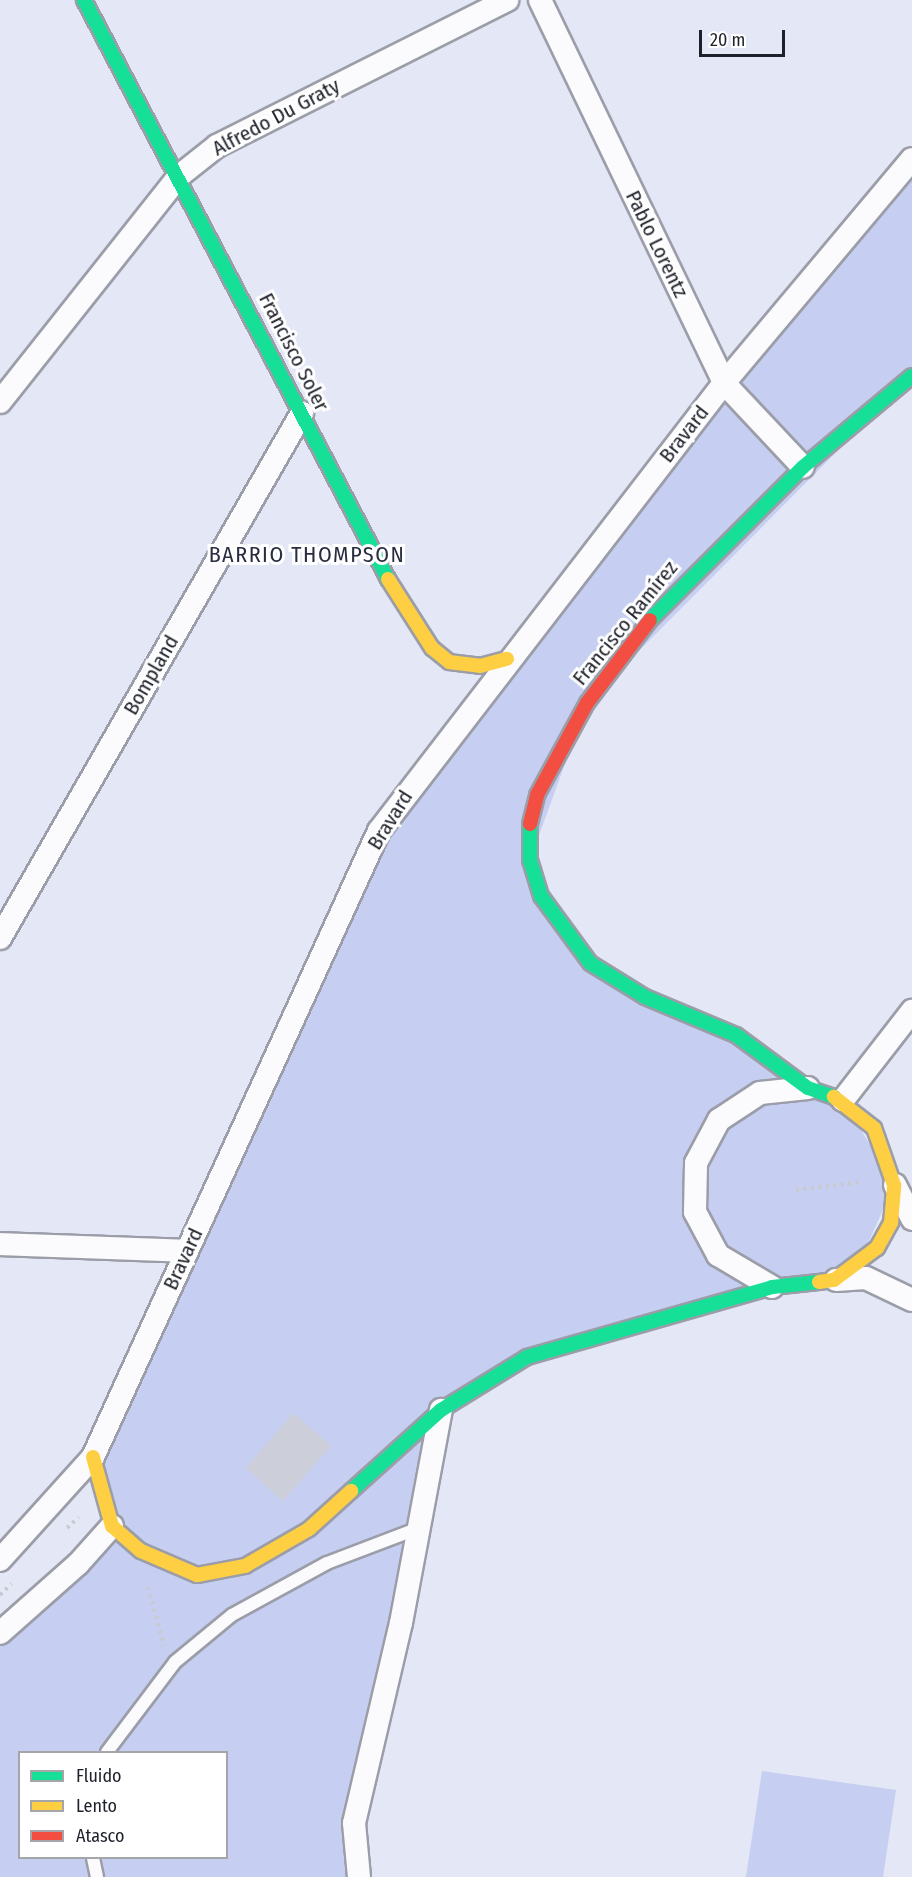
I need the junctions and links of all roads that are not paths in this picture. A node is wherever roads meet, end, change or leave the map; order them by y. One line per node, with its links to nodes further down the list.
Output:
1 (84, 0): 5 (street, Francisco Soler)
2 (507, 0): 5 (street, Alfredo Du Graty)
3 (540, 0): 7 (street, Pablo Lorentz)
4 (912, 159): 7 (street, Bravard)
5 (179, 176): 8 (street, Alfredo Du Graty); 9 (street, Francisco Soler)
6 (912, 376): 10 (street, Francisco Ramírez)
7 (724, 383): 10 (street, Pablo Lorentz); 11 (street, Bravard)
8 (0, 402)
9 (302, 413): 11 (street, Francisco Soler); 12 (street, Bompland)
10 (803, 467): 14 (street, Francisco Ramírez)
11 (507, 659): 19 (street, Bravard)
12 (0, 938)
13 (912, 1011): 15 (street)
14 (808, 1088): 15 (street); 21 (street)
15 (843, 1100): 16 (street)
16 (893, 1181): 17 (street); 20 (street)
17 (912, 1218)
18 (0, 1244): 19 (street)
19 (187, 1251): 24 (street, Bravard)
20 (834, 1280): 21 (street); 22 (street)
21 (772, 1287): 23 (street)
22 (912, 1300)
23 (441, 1410): 25 (street); 26 (street)
24 (93, 1457): 25 (street); 27 (street, Bravard)
25 (112, 1526): 28 (street)
26 (418, 1528): 29 (lane); 32 (street)
27 (0, 1560)
28 (0, 1633)
29 (108, 1751)
30 (93, 1859): 31 (lane)
31 (97, 1877)
32 (359, 1877)

